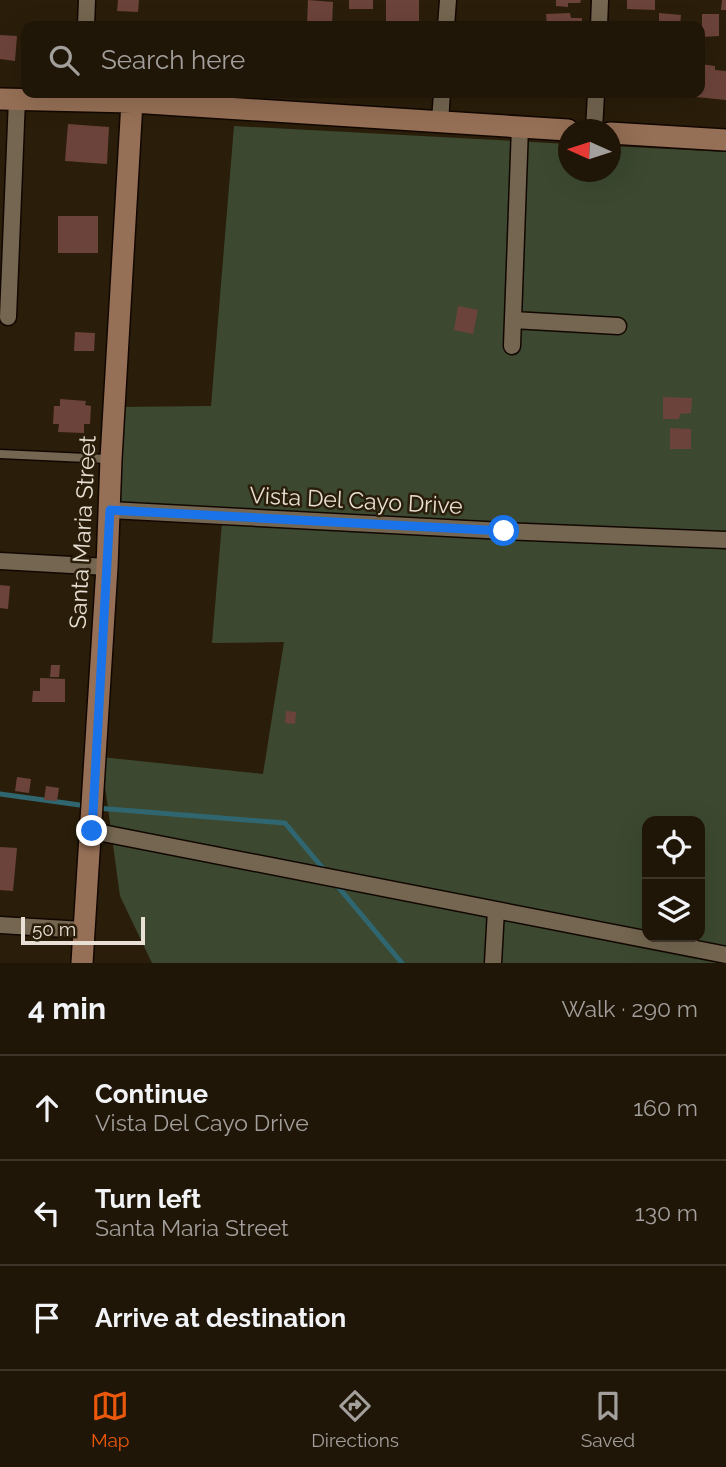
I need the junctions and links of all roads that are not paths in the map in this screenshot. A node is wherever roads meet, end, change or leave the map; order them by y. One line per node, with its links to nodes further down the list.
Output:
1 (86, 0): 4 (street)
2 (448, 0): 5 (street)
3 (600, 0): 6 (street)
4 (86, 21)
5 (446, 21)
6 (599, 21)
7 (46, 98): 11 (street)
8 (93, 98): 12 (street)
9 (442, 98): 14 (street)
10 (596, 98): 13 (street)
11 (8, 99): 19 (street)
12 (132, 102): 14 (street); 24 (street, Santa Maria Street)
13 (595, 119)
14 (440, 121): 15 (street)
15 (520, 127): 16 (street); 20 (street)
16 (558, 129)
17 (621, 134): 18 (street)
18 (726, 140)
19 (8, 317)
20 (513, 320): 21 (street); 22 (street)
21 (618, 326)
22 (512, 346)
23 (0, 454): 24 (lane)
24 (111, 459): 25 (street, Santa Maria Street)
25 (110, 510): 26 (street, Vista Del Cayo Drive); 28 (street, Santa Maria Street)
26 (726, 540)
27 (0, 561): 28 (street)
28 (107, 567): 29 (street, Santa Maria Street)
29 (92, 831): 30 (street); 32 (street, Santa Maria Street)
30 (496, 910): 33 (street); 35 (street)
31 (0, 925): 32 (street)
32 (83, 930): 34 (street, Santa Maria Street)
33 (726, 955)
34 (82, 963)
35 (493, 963)

